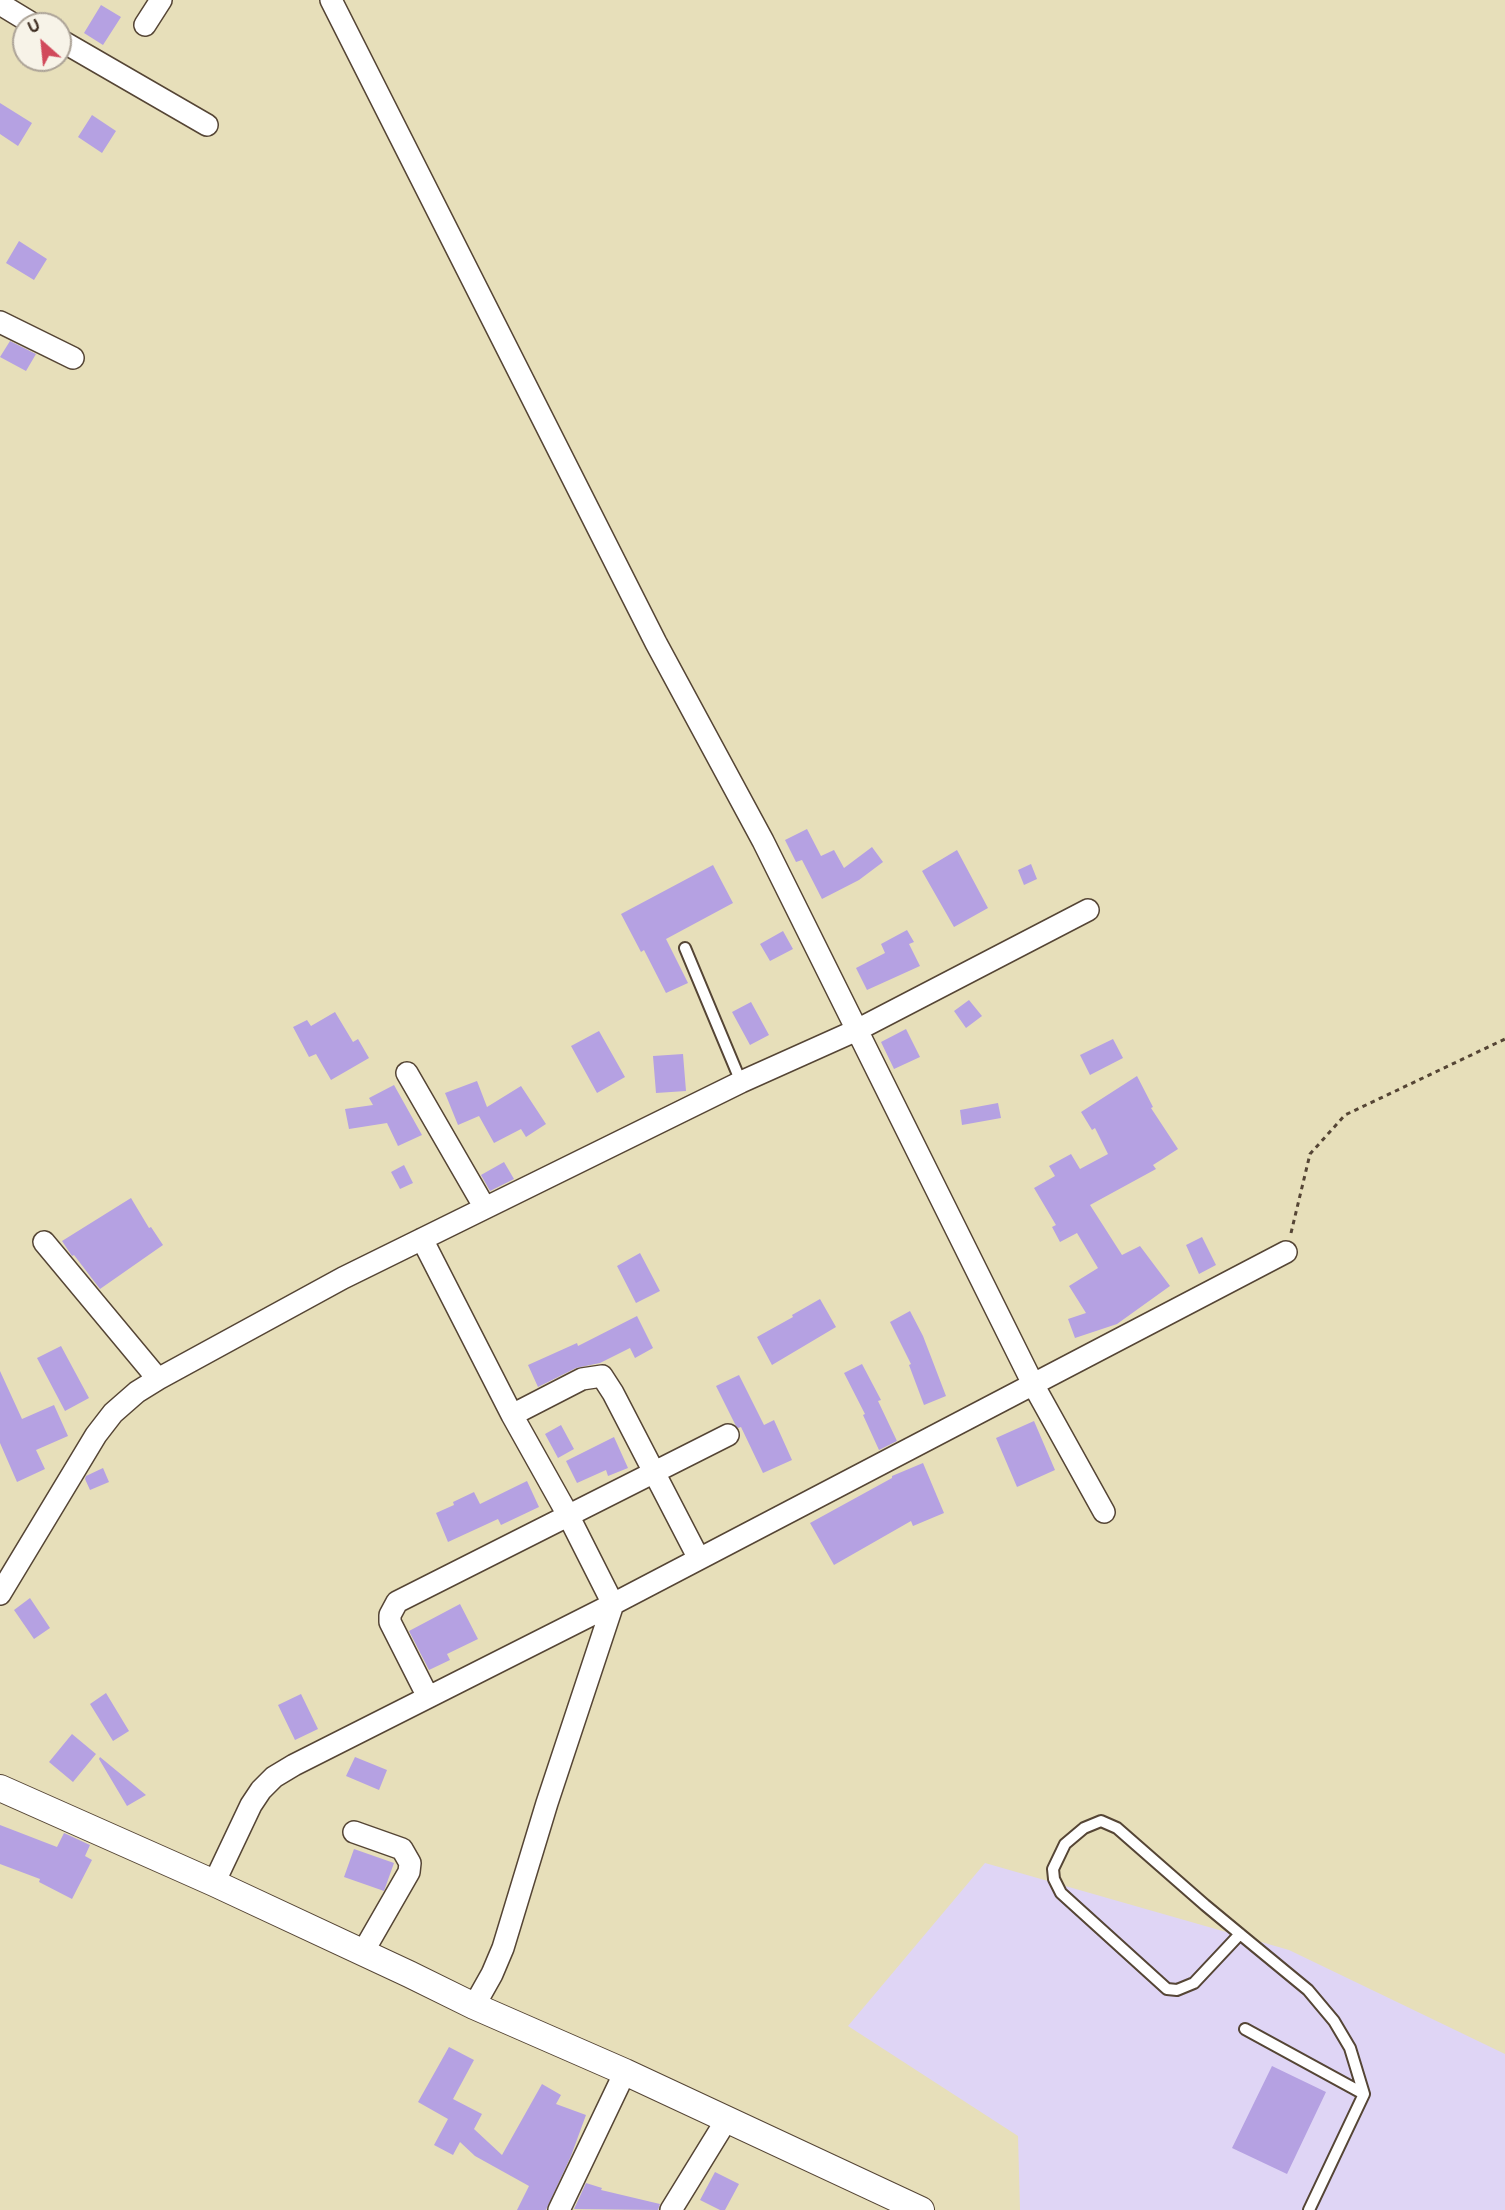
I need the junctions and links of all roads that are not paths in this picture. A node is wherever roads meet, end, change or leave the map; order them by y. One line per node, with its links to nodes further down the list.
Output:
1 (161, 0): 5 (street)
2 (331, 0): 12 (street)
3 (0, 4): 4 (street)
4 (13, 12)
5 (145, 24)
6 (72, 47): 7 (street)
7 (207, 125)
8 (0, 322): 9 (street)
9 (73, 358)
10 (1088, 910): 12 (street)
11 (685, 948): 14 (lane)
12 (857, 1030): 14 (street); 20 (street)
13 (407, 1073): 15 (street)
14 (741, 1082): 15 (street)
15 (485, 1208): 16 (street)
16 (422, 1239): 19 (street); 21 (street)
17 (44, 1242): 19 (street)
18 (1286, 1252): 20 (street)
19 (158, 1379): 27 (street)
20 (1034, 1386): 24 (street); 26 (street)
21 (512, 1415): 23 (street); 25 (street)
22 (728, 1435): 23 (street)
23 (654, 1471): 25 (street); 26 (street)
24 (1104, 1512)
25 (568, 1515): 28 (street); 29 (street)
26 (699, 1559): 28 (street)
27 (0, 1594)
28 (613, 1604): 29 (street); 35 (street)
29 (428, 1698): 32 (street)
30 (0, 1788): 32 (street)
31 (354, 1832): 34 (street)
32 (214, 1883): 34 (street)
33 (1240, 1934): 33 (lane); 38 (lane)
34 (363, 1952): 35 (street)
35 (474, 2006): 37 (street)
36 (1245, 2029): 38 (lane)
37 (625, 2072): 39 (street); 40 (street)
38 (1364, 2094): 43 (lane)
39 (727, 2119): 41 (street); 42 (street)
40 (559, 2210)
41 (671, 2210)
42 (921, 2210)
43 (1309, 2210)

